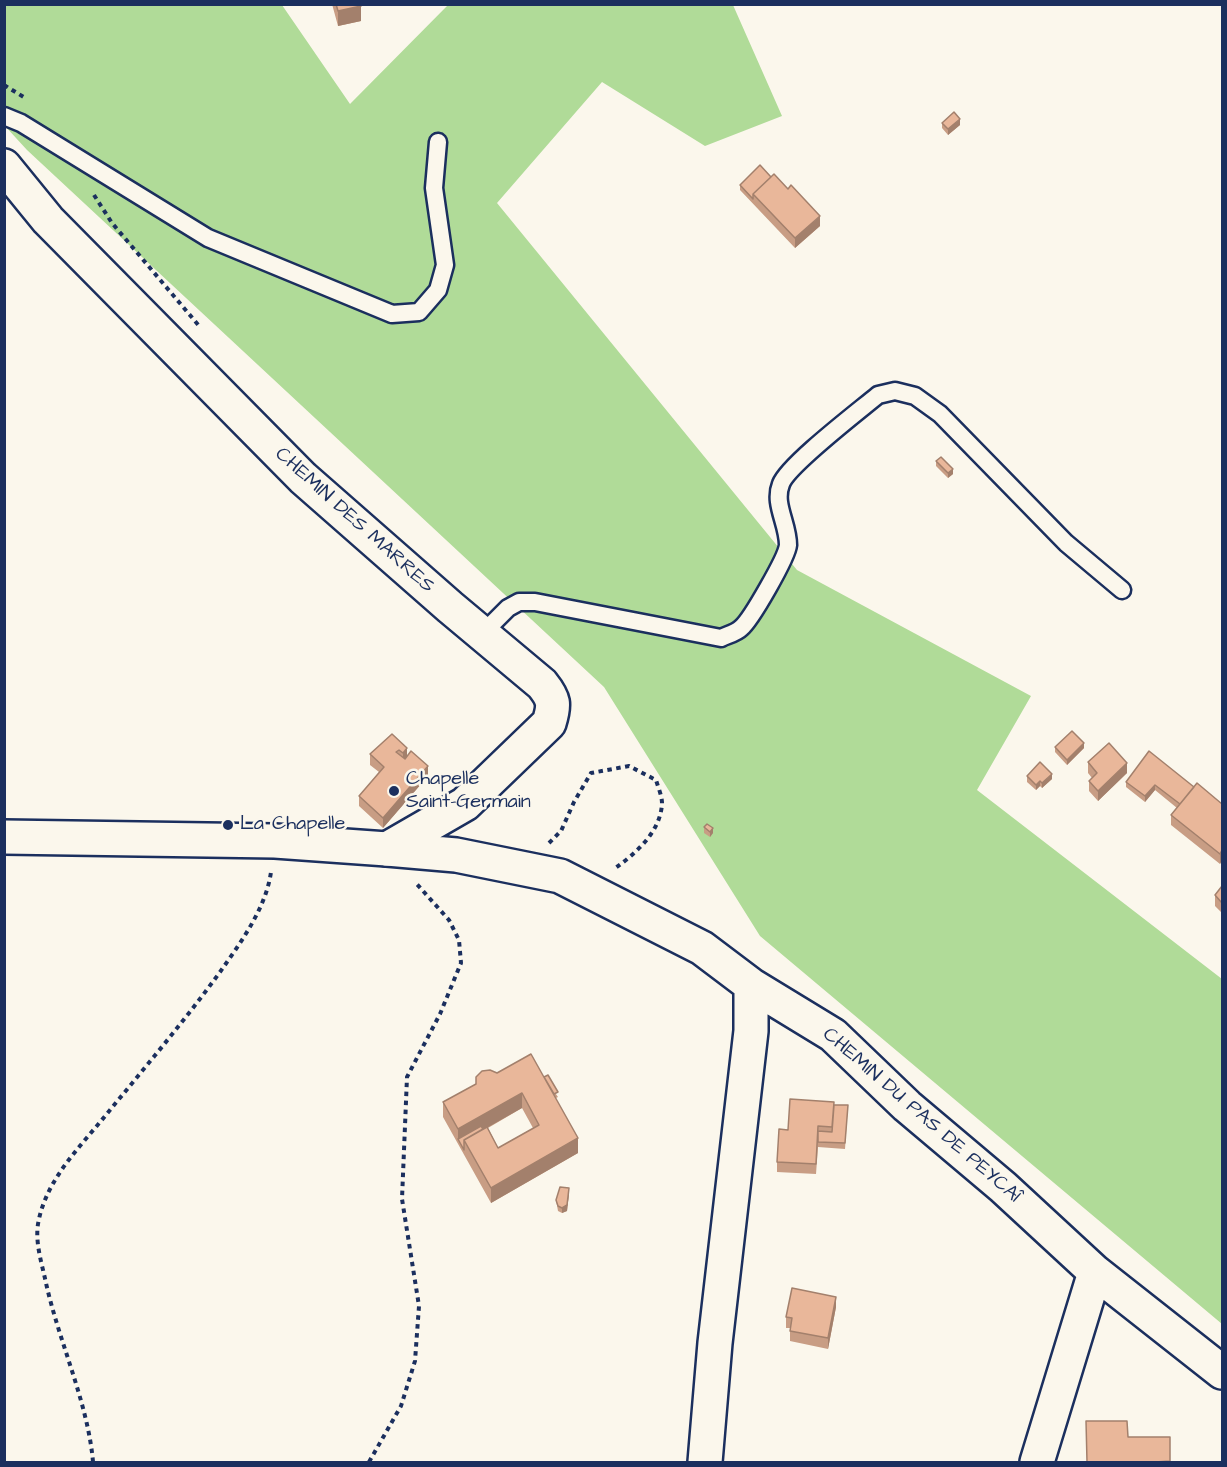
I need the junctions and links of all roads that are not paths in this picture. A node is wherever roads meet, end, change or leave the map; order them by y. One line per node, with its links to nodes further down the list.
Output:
1 (4, 116): 2 (lane)
2 (438, 142)
3 (4, 166): 5 (street, CHEMIN DES MARRES)
4 (1122, 590): 5 (lane)
5 (482, 634): 7 (street, CHEMIN DES MARRES)
6 (4, 837): 7 (street, CHEMIN DU PAS DE PEYCAÎ)
7 (387, 849): 8 (street, CHEMIN DU PAS DE PEYCAÎ)
8 (751, 985): 9 (street, CHEMIN DU PAS DE PEYCAÎ); 11 (street)
9 (1095, 1272): 10 (street, CHEMIN DU PAS DE PEYCAÎ); 12 (street)
10 (1222, 1372)
11 (705, 1462)
12 (1037, 1462)

